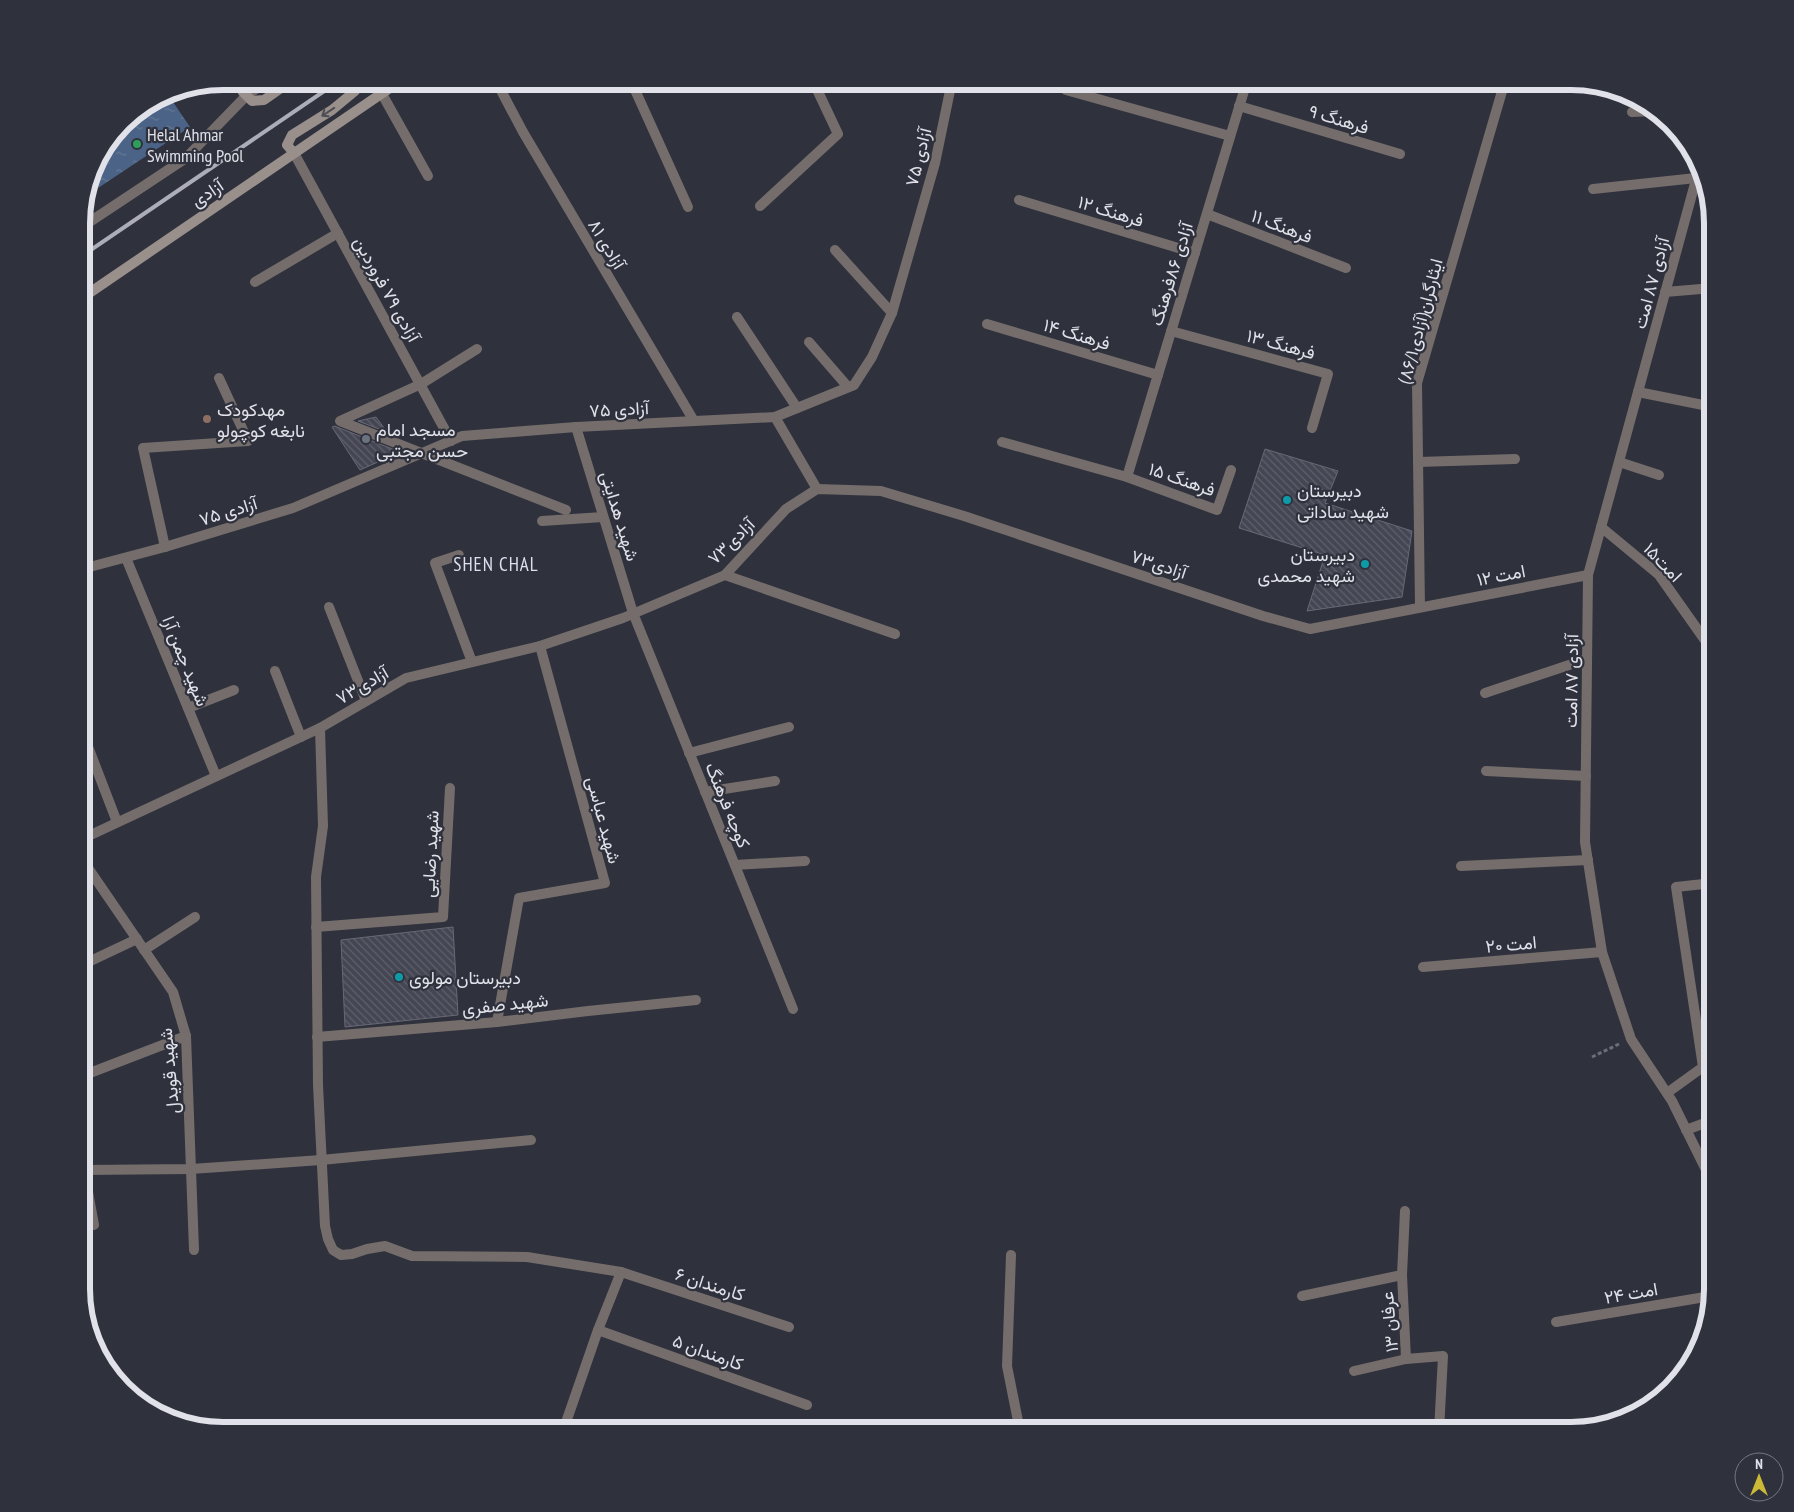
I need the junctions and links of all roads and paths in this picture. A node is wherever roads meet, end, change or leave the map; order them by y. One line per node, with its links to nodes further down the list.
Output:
1 (242, 90): 14 (street)
2 (254, 90): 14 (street)
3 (278, 90): 14 (street)
4 (355, 90): 19 (street, one-way to 19)
5 (388, 90): 13 (street, آزادی)
6 (501, 90): 51 (street, آزادی ۸۱)
7 (635, 90): 26 (street)
8 (817, 90): 25 (street)
9 (950, 90): 37 (street, آزادی ۷۵)
10 (1066, 90): 18 (street)
11 (1244, 90): 15 (street, آزادی ۸۶فرهنگ)
12 (1502, 90): 57 (street, ایثارگران(آزادی۸۶/۱))
13 (382, 94): 19 (street, آزادی); 21 (street)
14 (246, 95): 28 (street)
15 (1239, 106): 18 (street, آزادی ۸۶فرهنگ); 20 (street, فرهنگ ۹)
16 (1632, 112): 17 (street)
17 (1642, 112)
18 (1230, 136): 27 (street, آزادی ۸۶فرهنگ)
19 (294, 153): 29 (street, آزادی ۷۹ فروردین); 36 (street, آزادی)
20 (1400, 154)
21 (428, 176)
22 (1696, 178): 23 (street); 35 (street, آزادی ۸۷ امت)
23 (1593, 189)
24 (1018, 200): 31 (street, فرهنگ ۱۲)
25 (760, 206)
26 (688, 207)
27 (1207, 214): 31 (street, آزادی ۸۶فرهنگ); 32 (street, فرهنگ ۱۱)
28 (90, 221)
29 (338, 233): 33 (street); 45 (street, آزادی ۷۹ فروردین)
30 (835, 250): 37 (street)
31 (1195, 253): 40 (street, آزادی ۸۶فرهنگ)
32 (1346, 268)
33 (255, 282)
34 (1704, 289): 35 (street)
35 (1665, 292): 47 (street, آزادی ۸۷ امت)
36 (90, 293)
37 (892, 313): 46 (street, آزادی ۷۵)
38 (736, 317): 49 (street)
39 (987, 324): 43 (street, فرهنگ ۱۴)
40 (1171, 331): 43 (street, آزادی ۸۶فرهنگ); 53 (street, فرهنگ ۱۳)
41 (809, 342): 46 (street)
42 (477, 349): 45 (street)
43 (1158, 375): 61 (street, آزادی ۸۶فرهنگ)
44 (219, 378): 67 (street)
45 (421, 384): 54 (street, آزادی ۷۹ فروردین); 63 (street)
46 (848, 387): 49 (street, آزادی ۷۵)
47 (1638, 392): 48 (street); 58 (street, آزادی ۸۷ امت)
48 (1704, 405)
49 (797, 408): 50 (street, آزادی ۷۵)
50 (774, 417): 51 (street, آزادی ۷۵); 62 (street)
51 (694, 421): 52 (street, آزادی ۷۵)
52 (576, 427): 54 (street, آزادی ۷۵); 64 (street, شهید هدایتی)
53 (1312, 428)
54 (451, 441): 67 (street, آزادی ۷۵)
55 (1002, 442): 61 (street)
56 (1515, 459): 57 (street)
57 (1418, 462): 74 (street, ایثارگران(آزادی۸۶/۱))
58 (1619, 462): 60 (street); 66 (street, آزادی ۸۷ امت)
59 (1231, 470): 61 (street, فرهنگ ۱۵)
60 (1659, 475)
61 (1127, 477)
62 (817, 489): 72 (street, آزادی۷۳); 74 (street, آزادی۷۳)
63 (566, 510)
64 (603, 517): 65 (street); 75 (street, شهید هدایتی)
65 (542, 521)
66 (1601, 527): 71 (street, آزادی ۸۷ امت); 77 (street, امت۱۵)
67 (165, 547): 69 (street, آزادی ۷۵)
68 (459, 555): 80 (street)
69 (126, 558): 70 (street, آزادی ۷۵); 85 (street, شهید چمن آرا)
70 (90, 567)
71 (1588, 574): 74 (street, امت ۱۲); 79 (street, آزادی ۸۷ امت)
72 (724, 575): 75 (street, آزادی۷۳); 76 (street)
73 (329, 607): 84 (street)
74 (1420, 607)
75 (633, 613): 78 (street, آزادی۷۳); 90 (street, کوچه فرهنگ)
76 (895, 634)
77 (1704, 639)
78 (540, 646): 80 (street, آزادی۷۳); 114 (street, شهید عباسی)
79 (1587, 659): 83 (street); 93 (street, آزادی ۸۷ امت)
80 (472, 662): 84 (street, آزادی۷۳)
81 (274, 670): 88 (street)
82 (234, 690): 85 (street)
83 (1485, 693)
84 (366, 701): 87 (street, آزادی۷۳)
85 (188, 708): 92 (street, شهید چمن آرا)
86 (789, 727): 90 (street)
87 (320, 728): 88 (street, آزادی۷۳); 106 (street, کارمندان ۶)
88 (301, 737): 92 (street, آزادی۷۳)
89 (90, 752): 97 (street)
90 (690, 753): 96 (street, کوچه فرهنگ)
91 (1486, 771): 93 (street)
92 (216, 776): 97 (street, آزادی۷۳)
93 (1586, 776): 99 (street, آزادی ۸۷ امت)
94 (775, 781): 96 (street)
95 (450, 788): 106 (street, شهید رضایی)
96 (705, 792): 101 (street, کوچه فرهنگ)
97 (117, 822): 98 (street, آزادی۷۳)
98 (90, 834)
99 (1588, 860): 102 (street); 109 (street, آزادی ۸۷ امت)
100 (805, 861): 101 (street)
101 (735, 865): 113 (street, کوچه فرهنگ)
102 (1461, 866)
103 (90, 871): 107 (street, شهید قویدل)
104 (1704, 884): 120 (street)
105 (195, 917): 108 (street)
106 (316, 927): 116 (street, کارمندان ۶)
107 (137, 939): 108 (street, شهید قویدل); 110 (street)
108 (144, 950): 115 (street, شهید قویدل)
109 (1602, 952): 111 (street, امت ۲۰); 117 (street, آزادی ۸۷ امت)
110 (90, 961)
111 (1423, 967)
112 (696, 1000): 114 (street, شهید صفری)
113 (793, 1009)
114 (497, 1022): 116 (street, شهید صفری)
115 (186, 1036): 119 (street); 126 (street, شهید قویدل)
116 (317, 1037): 124 (street, کارمندان ۶)
117 (1631, 1039): 118 (path); 120 (street, آزادی ۸۷ امت)
118 (1592, 1057)
119 (90, 1073)
120 (1667, 1093): 122 (street, آزادی ۸۷ امت)
121 (1704, 1123): 122 (street)
122 (1686, 1130): 125 (street, آزادی ۸۷ امت)
123 (531, 1140): 124 (street)
124 (321, 1160): 126 (street); 133 (street, کارمندان ۶)
125 (1704, 1166)
126 (191, 1169): 127 (street); 131 (street, شهید قویدل)
127 (90, 1170)
128 (90, 1203): 130 (street)
129 (1405, 1211): 134 (street)
130 (94, 1225)
131 (194, 1250)
132 (1011, 1255): 144 (street)
133 (621, 1272): 138 (street, کارمندان ۶); 139 (street)
134 (1402, 1275): 135 (street, عرفان ۱۳); 140 (street, عرفان ۱۳)
135 (1302, 1296)
136 (1704, 1297): 137 (street, امت ۲۴)
137 (1556, 1322)
138 (789, 1326)
139 (598, 1330): 142 (street, کارمندان ۵); 143 (street)
140 (1406, 1359): 141 (street); 145 (street, عرفان ۱۳)
141 (1354, 1371)
142 (807, 1405)
143 (566, 1422)
144 (1018, 1422)
145 (1439, 1422)

